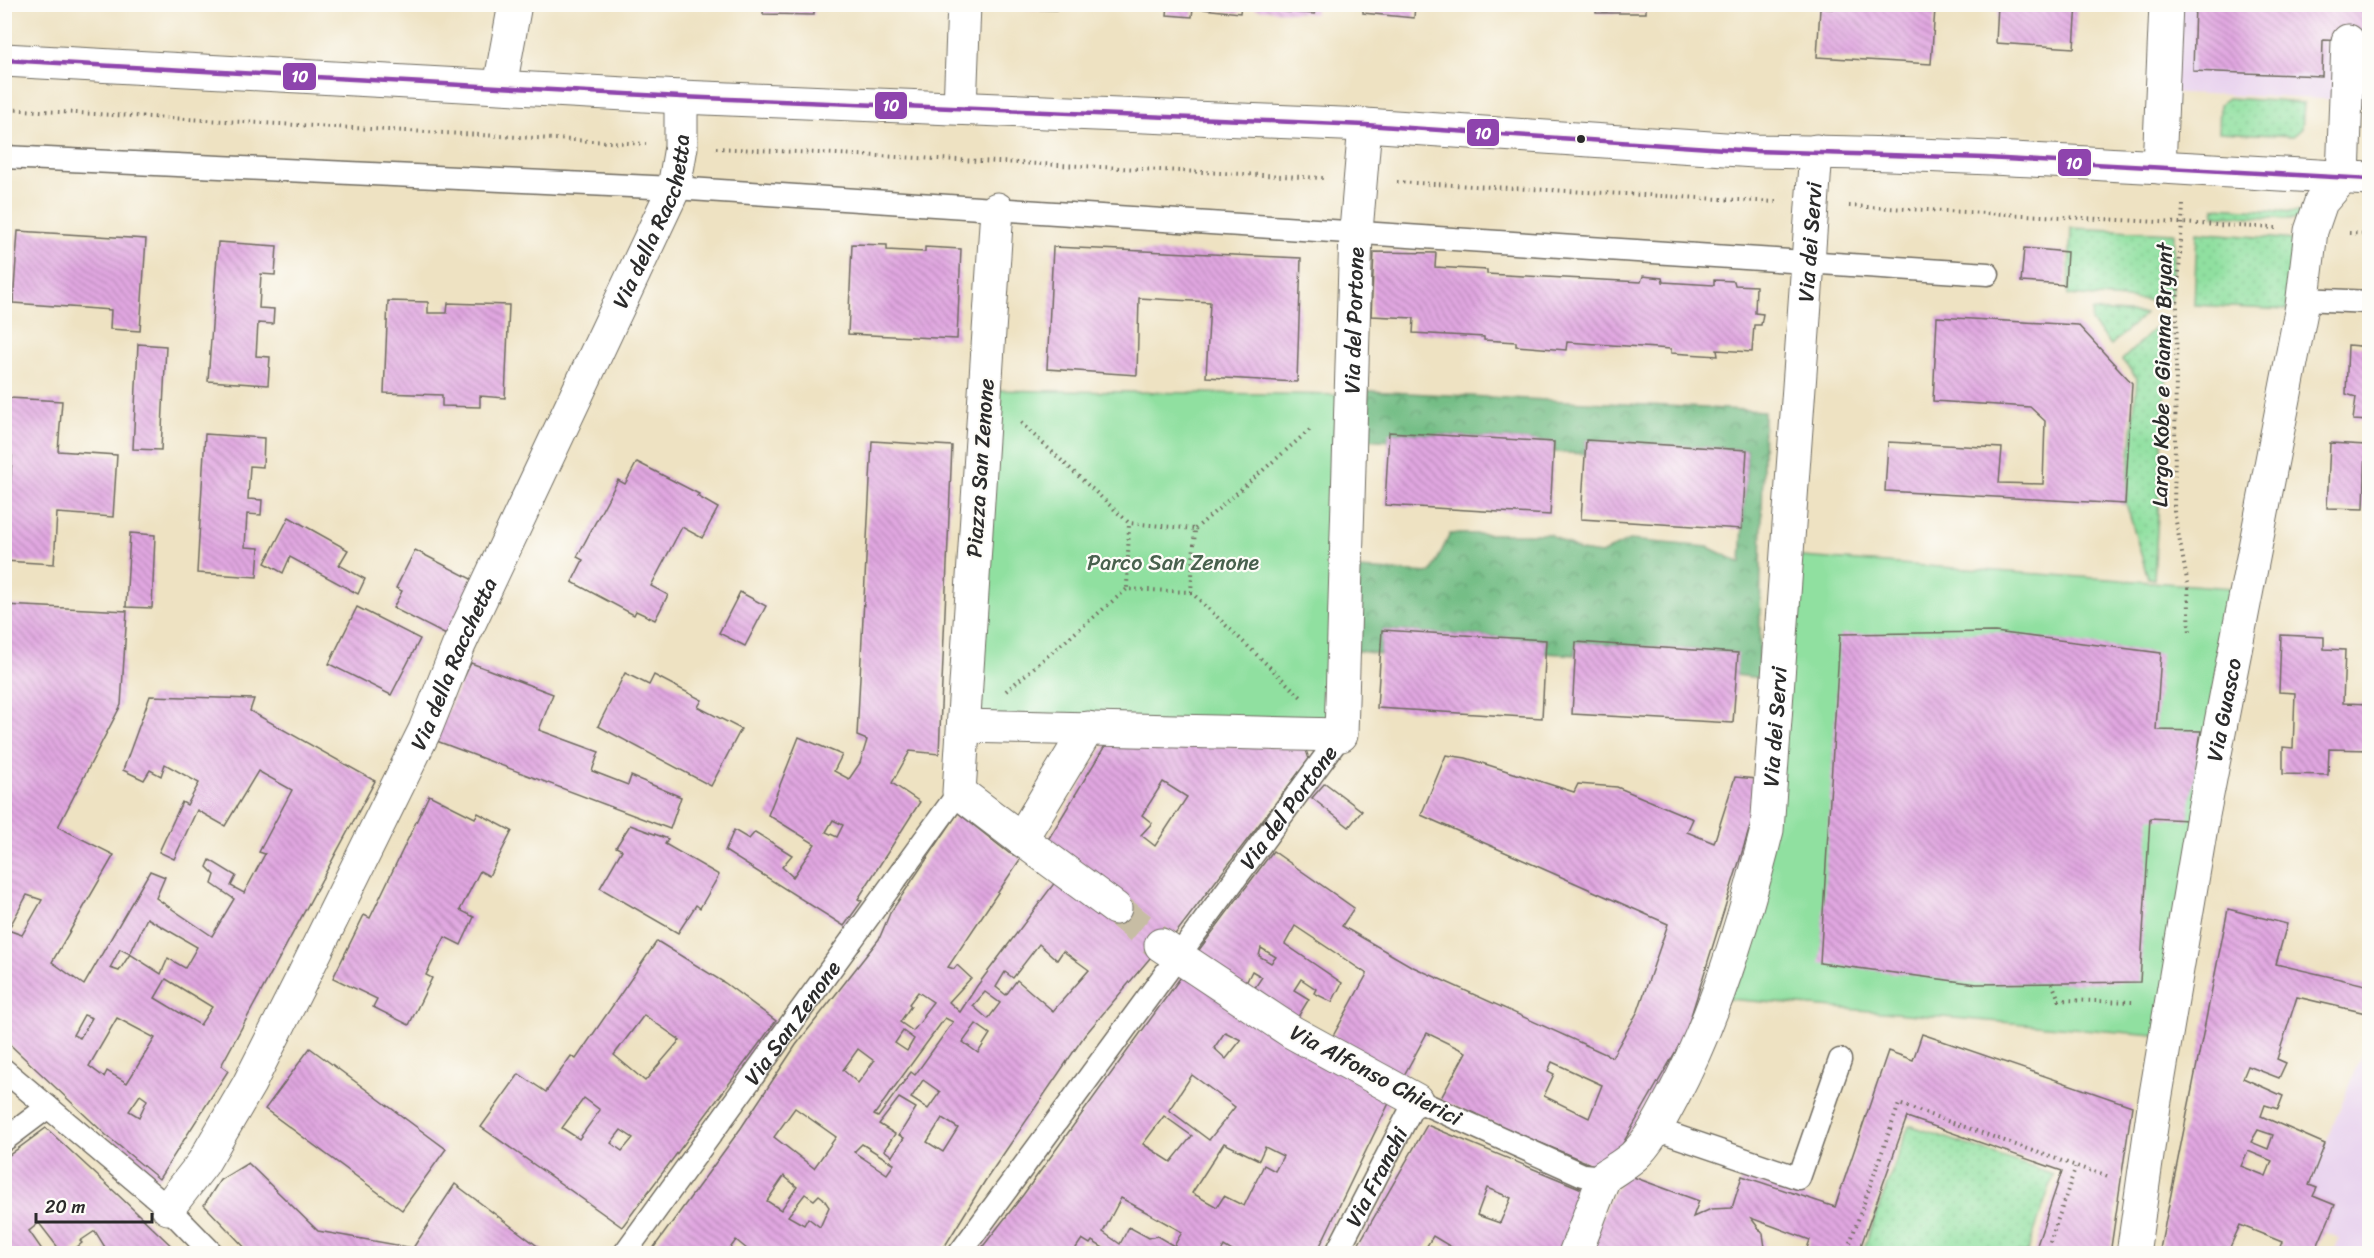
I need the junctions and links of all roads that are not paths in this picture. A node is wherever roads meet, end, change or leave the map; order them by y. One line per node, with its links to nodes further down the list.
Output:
1 (515, 4): 6 (street)
2 (964, 4): 8 (street)
3 (2166, 4): 12 (street)
4 (2348, 41): 13 (street)
5 (4, 60): 6 (street)
6 (500, 86): 7 (street)
7 (681, 97): 8 (street); 14 (street, Via della Racchetta)
8 (960, 108): 9 (street)
9 (1365, 125): 10 (street); 16 (street, Via del Portone)
10 (1816, 151): 12 (street); 17 (street, Via dei Servi)
11 (4, 157): 14 (lane)
12 (2159, 167): 13 (street)
13 (2356, 178): 19 (street, Via Guasco)
14 (674, 189): 15 (lane); 35 (street, Via della Racchetta)
15 (996, 209): 16 (lane); 21 (street, Piazza San Zenone)
16 (1356, 231): 17 (lane); 23 (street, Via del Portone)
17 (1809, 262): 18 (lane); 32 (street, Via dei Servi)
18 (1988, 274)
19 (2303, 299): 20 (lane); 41 (street, Via Guasco)
20 (2370, 302)
21 (964, 726): 22 (street); 24 (street, Piazza San Zenone)
22 (1088, 728): 23 (street); 25 (street)
23 (1341, 735): 27 (lane, Via del Portone)
24 (959, 792): 25 (street); 37 (lane, Via San Zenone)
25 (1022, 839): 26 (street)
26 (1115, 908)
27 (1168, 950): 30 (street, Via Alfonso Chierici); 38 (lane, Via del Portone)
28 (1840, 1060): 32 (lane)
29 (4, 1070): 31 (lane)
30 (1416, 1100): 34 (lane, Via Alfonso Chierici); 39 (lane, Via Franchi)
31 (48, 1107): 33 (lane); 35 (lane)
32 (1655, 1130): 34 (street, Via dei Servi)
33 (4, 1140)
34 (1604, 1177): 40 (street)
35 (168, 1208): 36 (lane)
36 (213, 1254)
37 (624, 1254)
38 (959, 1254)
39 (1336, 1254)
40 (1575, 1254)
41 (2133, 1254)

